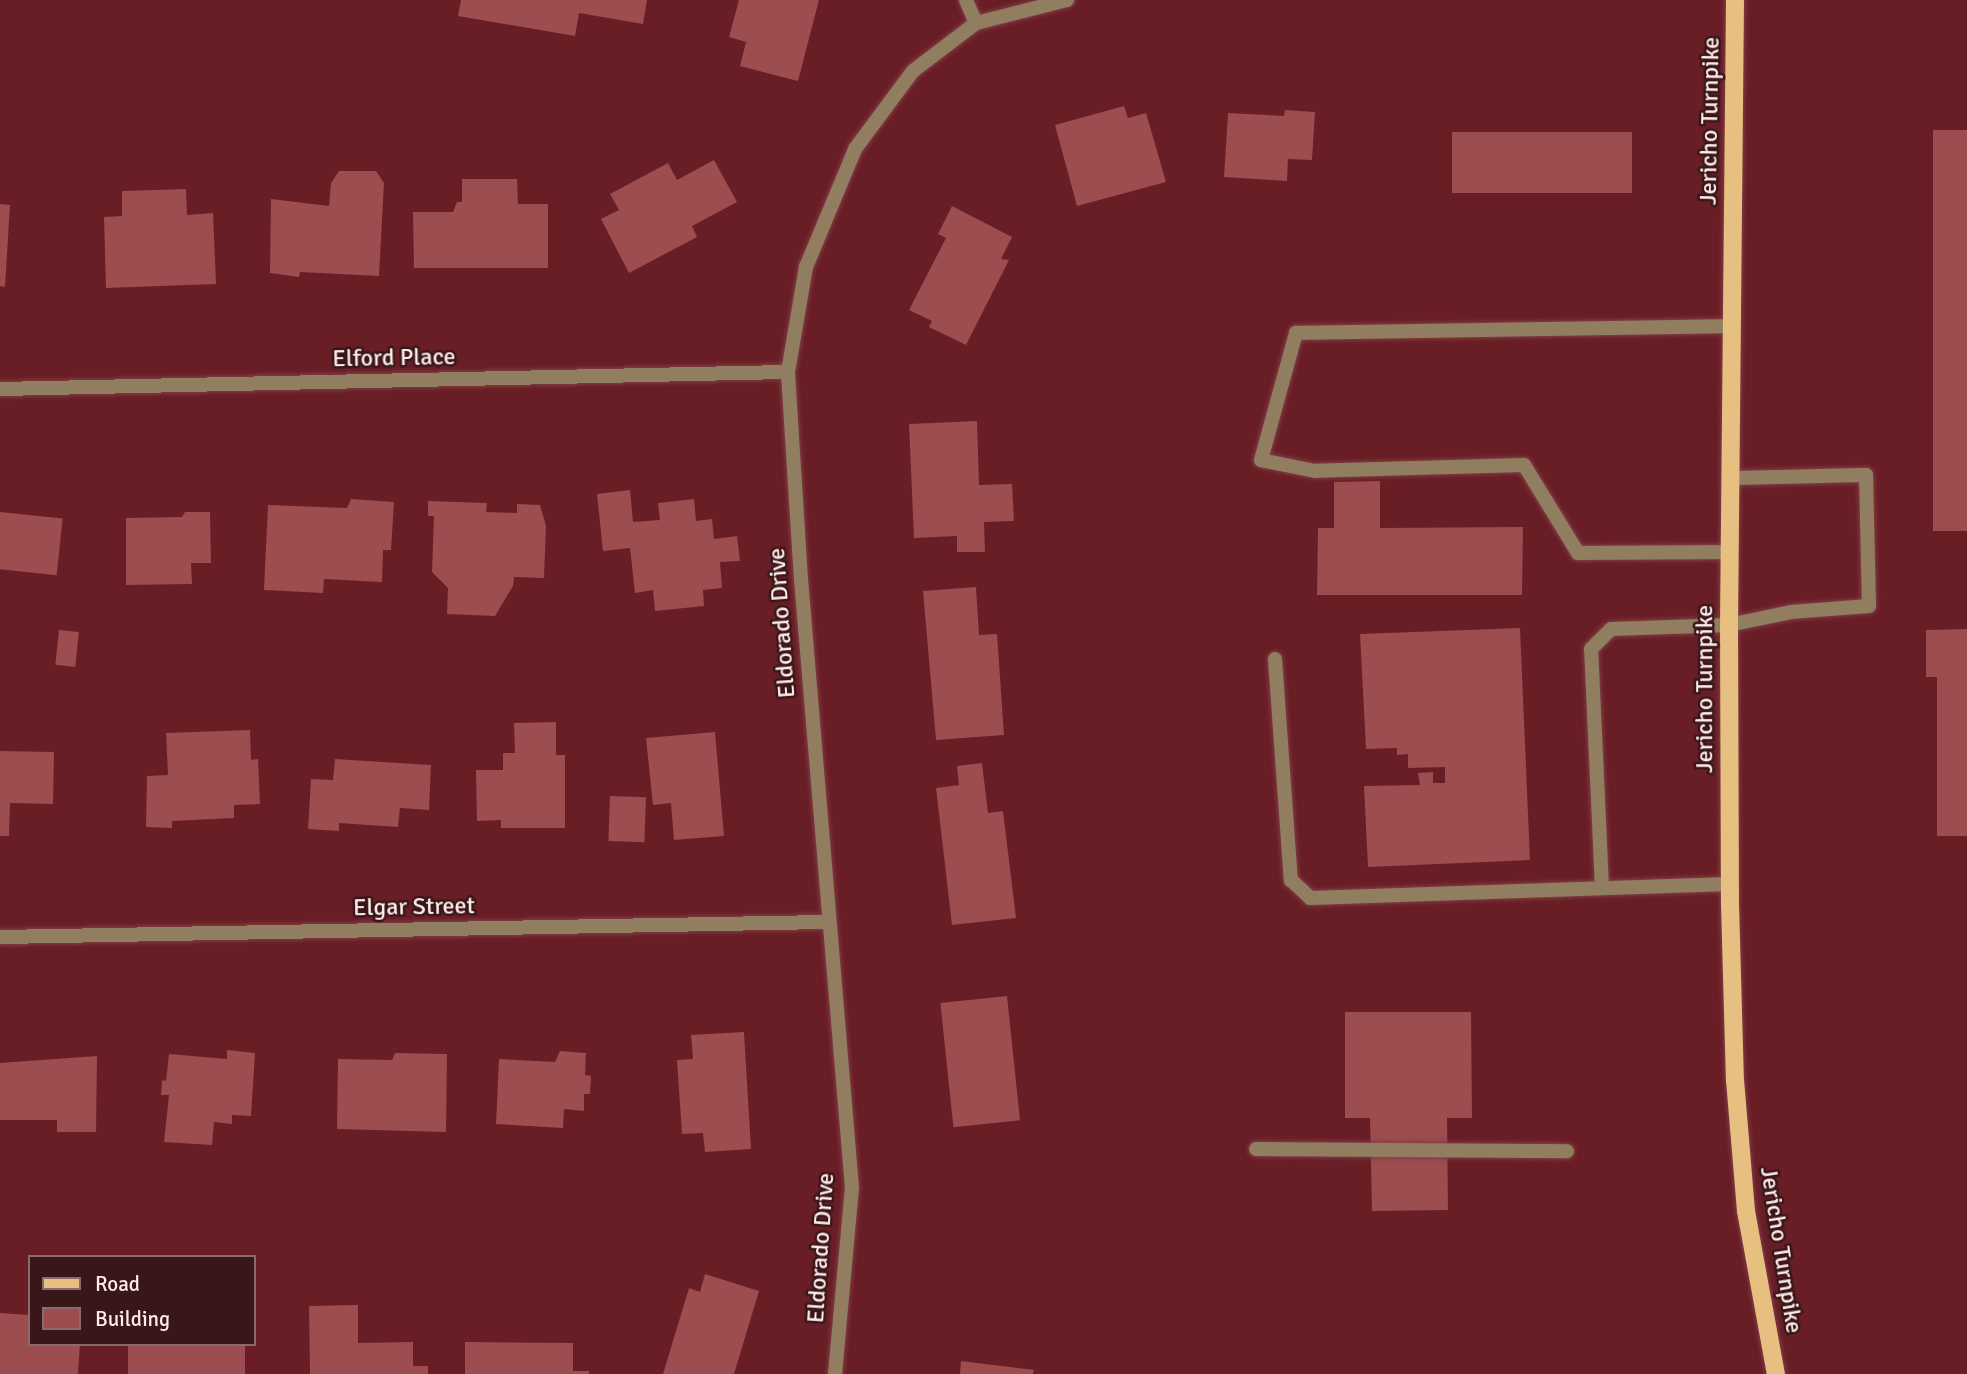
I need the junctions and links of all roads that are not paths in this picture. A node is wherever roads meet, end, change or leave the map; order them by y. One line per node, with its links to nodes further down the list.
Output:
1 (966, 0): 4 (street)
2 (1068, 0): 4 (street, Eldorado Drive)
3 (1735, 0): 5 (main road, Jericho Turnpike)
4 (976, 23): 6 (street, Eldorado Drive)
5 (1732, 327): 8 (main road, Jericho Turnpike); 9 (street)
6 (788, 372): 7 (street, Elford Place); 14 (street, Eldorado Drive)
7 (0, 389)
8 (1731, 478): 9 (main road, Jericho Turnpike); 10 (street)
9 (1730, 552): 10 (main road, Jericho Turnpike)
10 (1729, 625): 12 (main road, Jericho Turnpike); 13 (street)
11 (1275, 659): 13 (street)
12 (1730, 884): 13 (street); 19 (main road, Jericho Turnpike)
13 (1602, 888)
14 (829, 922): 15 (street, Elgar Street); 18 (street, Eldorado Drive)
15 (0, 937)
16 (1256, 1149): 17 (street)
17 (1567, 1151)
18 (835, 1374)
19 (1776, 1374)

